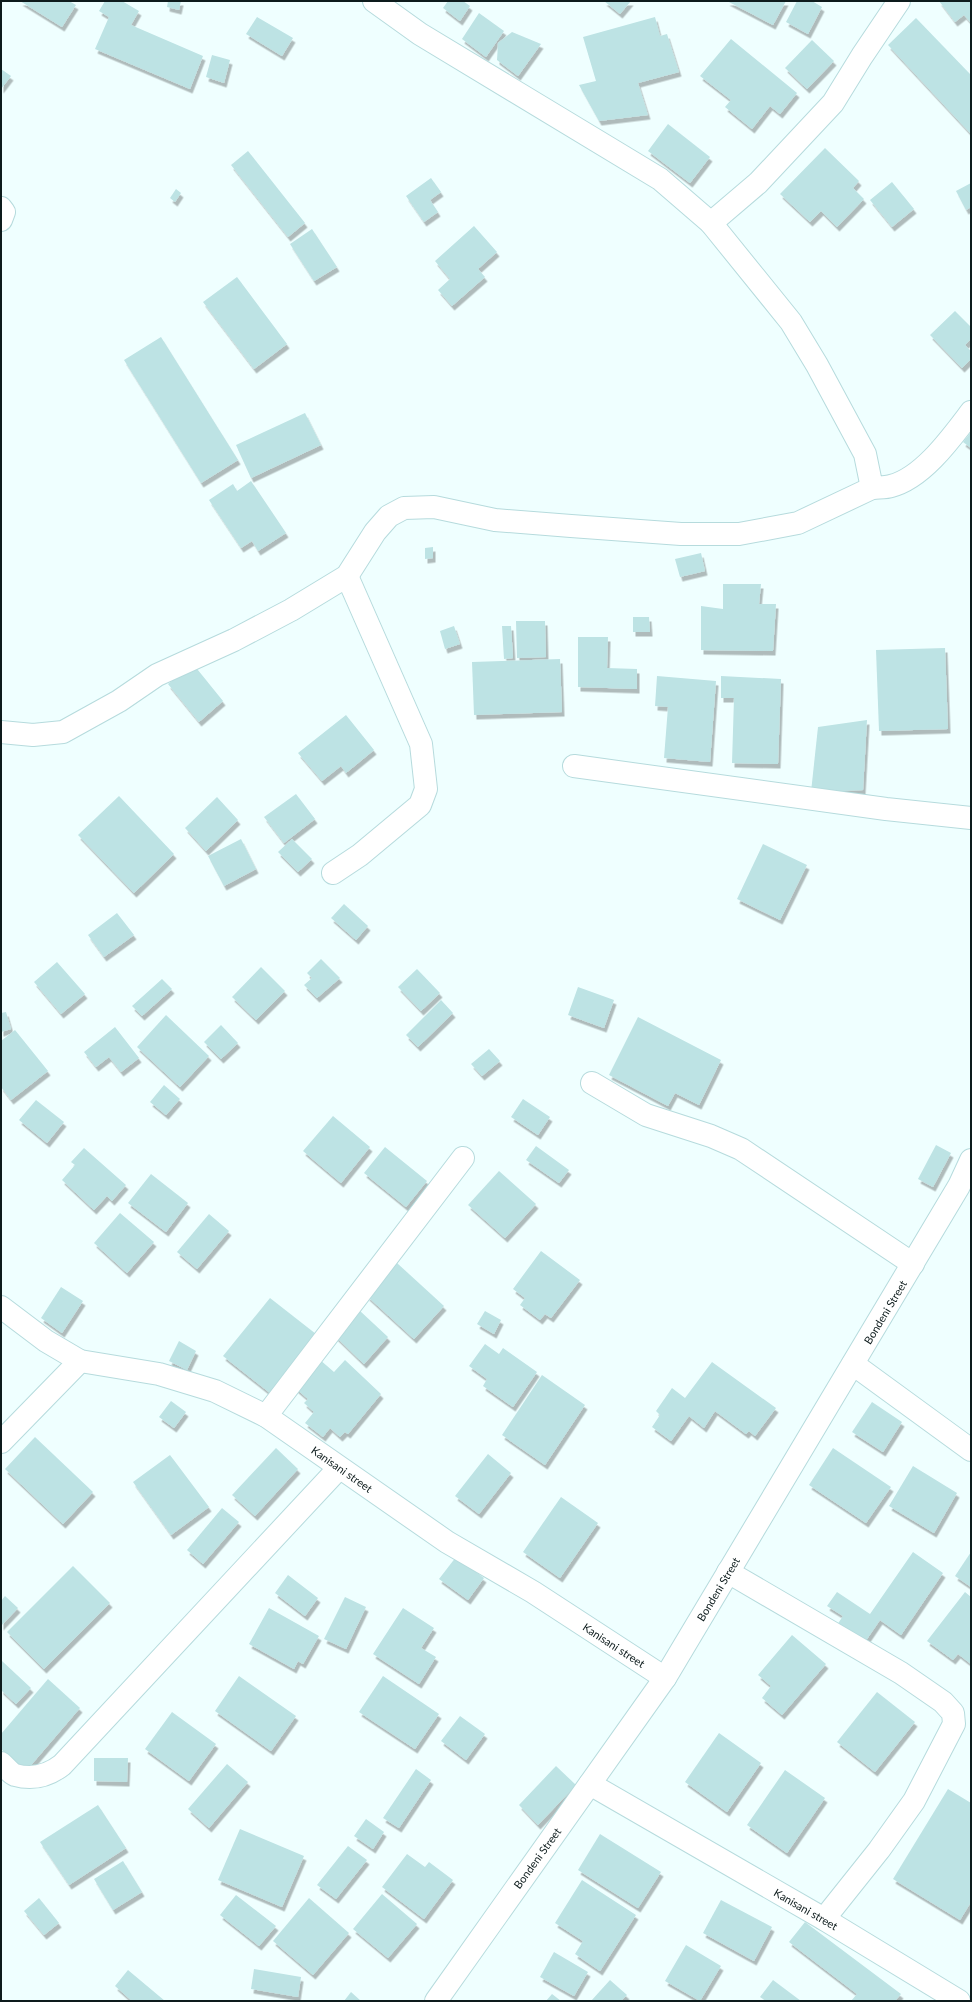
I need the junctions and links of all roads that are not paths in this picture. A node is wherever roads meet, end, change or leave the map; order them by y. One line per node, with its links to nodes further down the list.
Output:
1 (374, 1): 5 (street)
2 (899, 1): 5 (street)
3 (1, 208): 4 (street)
4 (1, 220)
5 (710, 223): 7 (street)
6 (971, 412): 7 (street)
7 (872, 488): 8 (street)
8 (347, 576): 9 (street); 12 (street)
9 (1, 732)
10 (574, 766): 11 (street)
11 (971, 818)
12 (333, 873)
13 (592, 1083): 16 (street)
14 (463, 1158): 20 (street)
15 (971, 1160): 16 (street, Bondeni Street)
16 (913, 1264): 19 (street, Bondeni Street)
17 (1, 1307): 18 (street, Kanisani street)
18 (80, 1361): 20 (street, Kanisani street); 21 (street)
19 (854, 1364): 22 (street); 24 (street, Bondeni Street)
20 (266, 1416): 23 (street, Kanisani street)
21 (1, 1442)
22 (971, 1450)
23 (339, 1468): 25 (street, Kanisani street); 26 (street)
24 (728, 1572): 25 (street, Bondeni Street); 28 (street)
25 (665, 1678): 27 (street, Bondeni Street)
26 (1, 1763)
27 (590, 1784): 28 (street, Kanisani street); 29 (street, Bondeni Street)
28 (824, 1919): 30 (street, Kanisani street)
29 (436, 2001)
30 (959, 2001)

